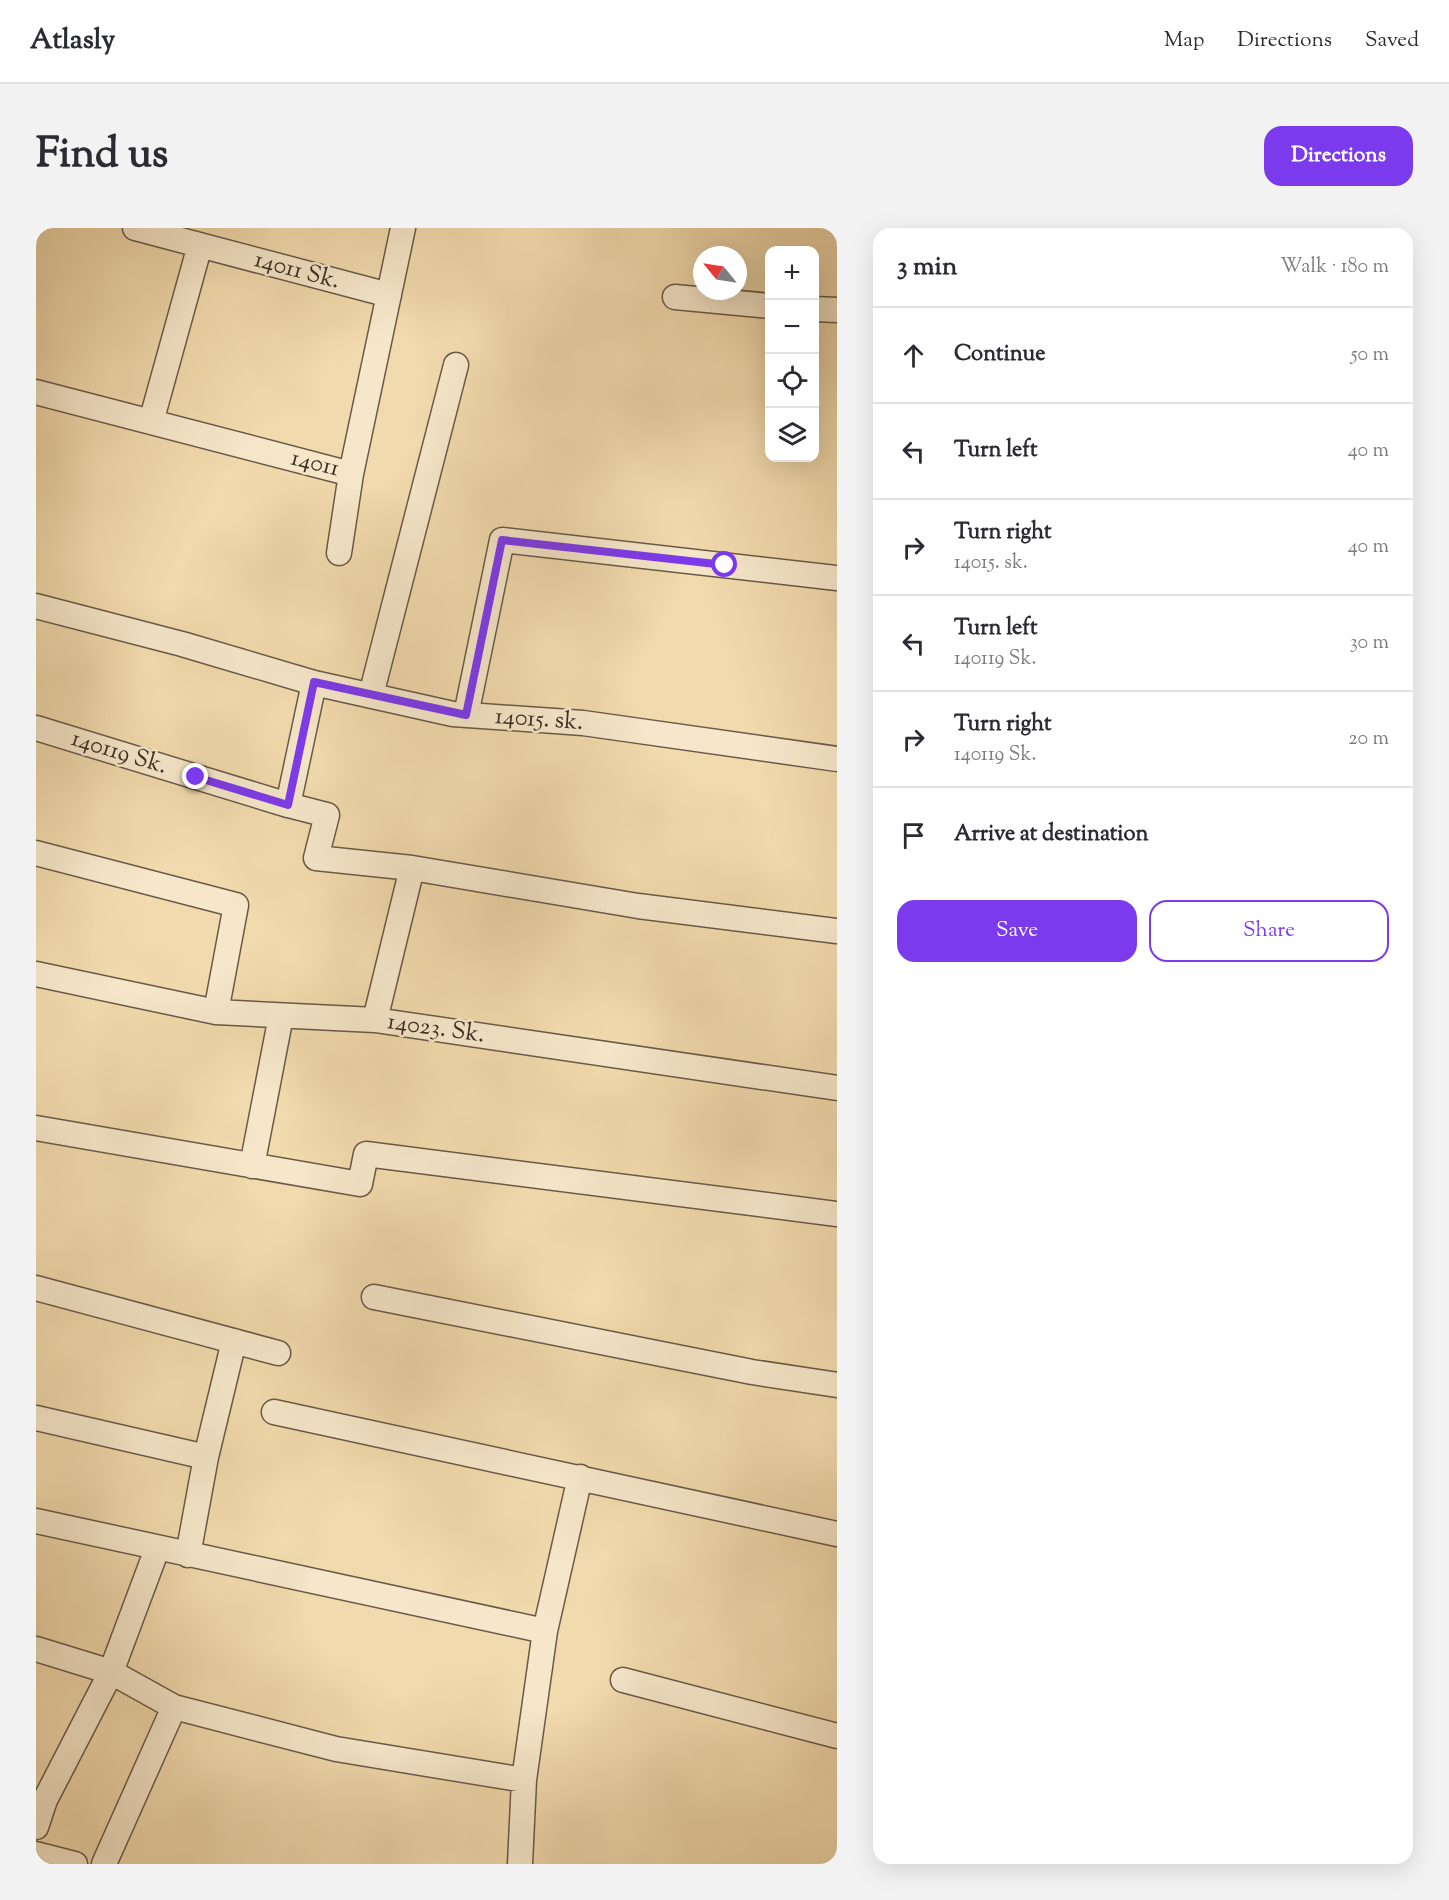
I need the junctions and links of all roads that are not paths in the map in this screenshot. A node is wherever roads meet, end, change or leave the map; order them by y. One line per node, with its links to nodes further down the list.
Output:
1 (135, 228): 3 (street, 14011 Sk.)
2 (403, 228): 4 (street, 14011)
3 (200, 245): 4 (street, 14011 Sk.); 11 (street)
4 (389, 296): 12 (street, 14011)
5 (675, 297): 6 (street)
6 (765, 306)
7 (819, 309): 8 (street)
8 (837, 310)
9 (456, 365): 17 (street)
10 (36, 392): 11 (street, 14011)
11 (152, 422): 12 (street, 14011)
12 (351, 474): 13 (street)
13 (339, 553)
14 (837, 578): 18 (street)
15 (36, 606): 16 (street, 14015. sk.)
16 (314, 682): 17 (street, 14015. sk.); 21 (street)
17 (372, 695): 18 (street, 14015. sk.)
18 (466, 715): 20 (street, 14015. sk.)
19 (36, 728): 21 (street, 140119 Sk.)
20 (837, 759)
21 (288, 805): 23 (street, 140119 Sk.)
22 (36, 853): 26 (street)
23 (412, 868): 24 (street); 28 (street)
24 (837, 931)
25 (36, 975): 26 (street, 14023. Sk.)
26 (216, 1012): 27 (street, 14023. Sk.)
27 (281, 1016): 28 (street, 14023. Sk.); 31 (street)
28 (375, 1020): 29 (street, 14023. Sk.)
29 (837, 1088)
30 (36, 1128): 31 (street)
31 (252, 1166): 32 (street)
32 (837, 1214)
33 (36, 1288): 35 (street)
34 (374, 1298): 37 (street)
35 (234, 1341): 36 (street); 40 (street)
36 (278, 1353)
37 (837, 1385)
38 (274, 1412): 41 (street)
39 (36, 1418): 40 (street)
40 (206, 1457): 45 (street)
41 (580, 1477): 43 (street); 46 (street)
42 (36, 1521): 44 (street)
43 (837, 1534)
44 (157, 1549): 45 (street); 48 (street)
45 (188, 1556): 46 (street)
46 (545, 1631): 52 (street)
47 (36, 1649): 48 (street)
48 (111, 1672): 50 (street); 53 (street)
49 (623, 1680): 51 (street)
50 (174, 1707): 52 (street); 57 (street)
51 (837, 1736)
52 (524, 1780): 58 (street)
53 (41, 1798): 54 (street)
54 (36, 1827)
55 (36, 1854): 56 (street)
56 (75, 1864)
57 (104, 1864)
58 (520, 1864)

